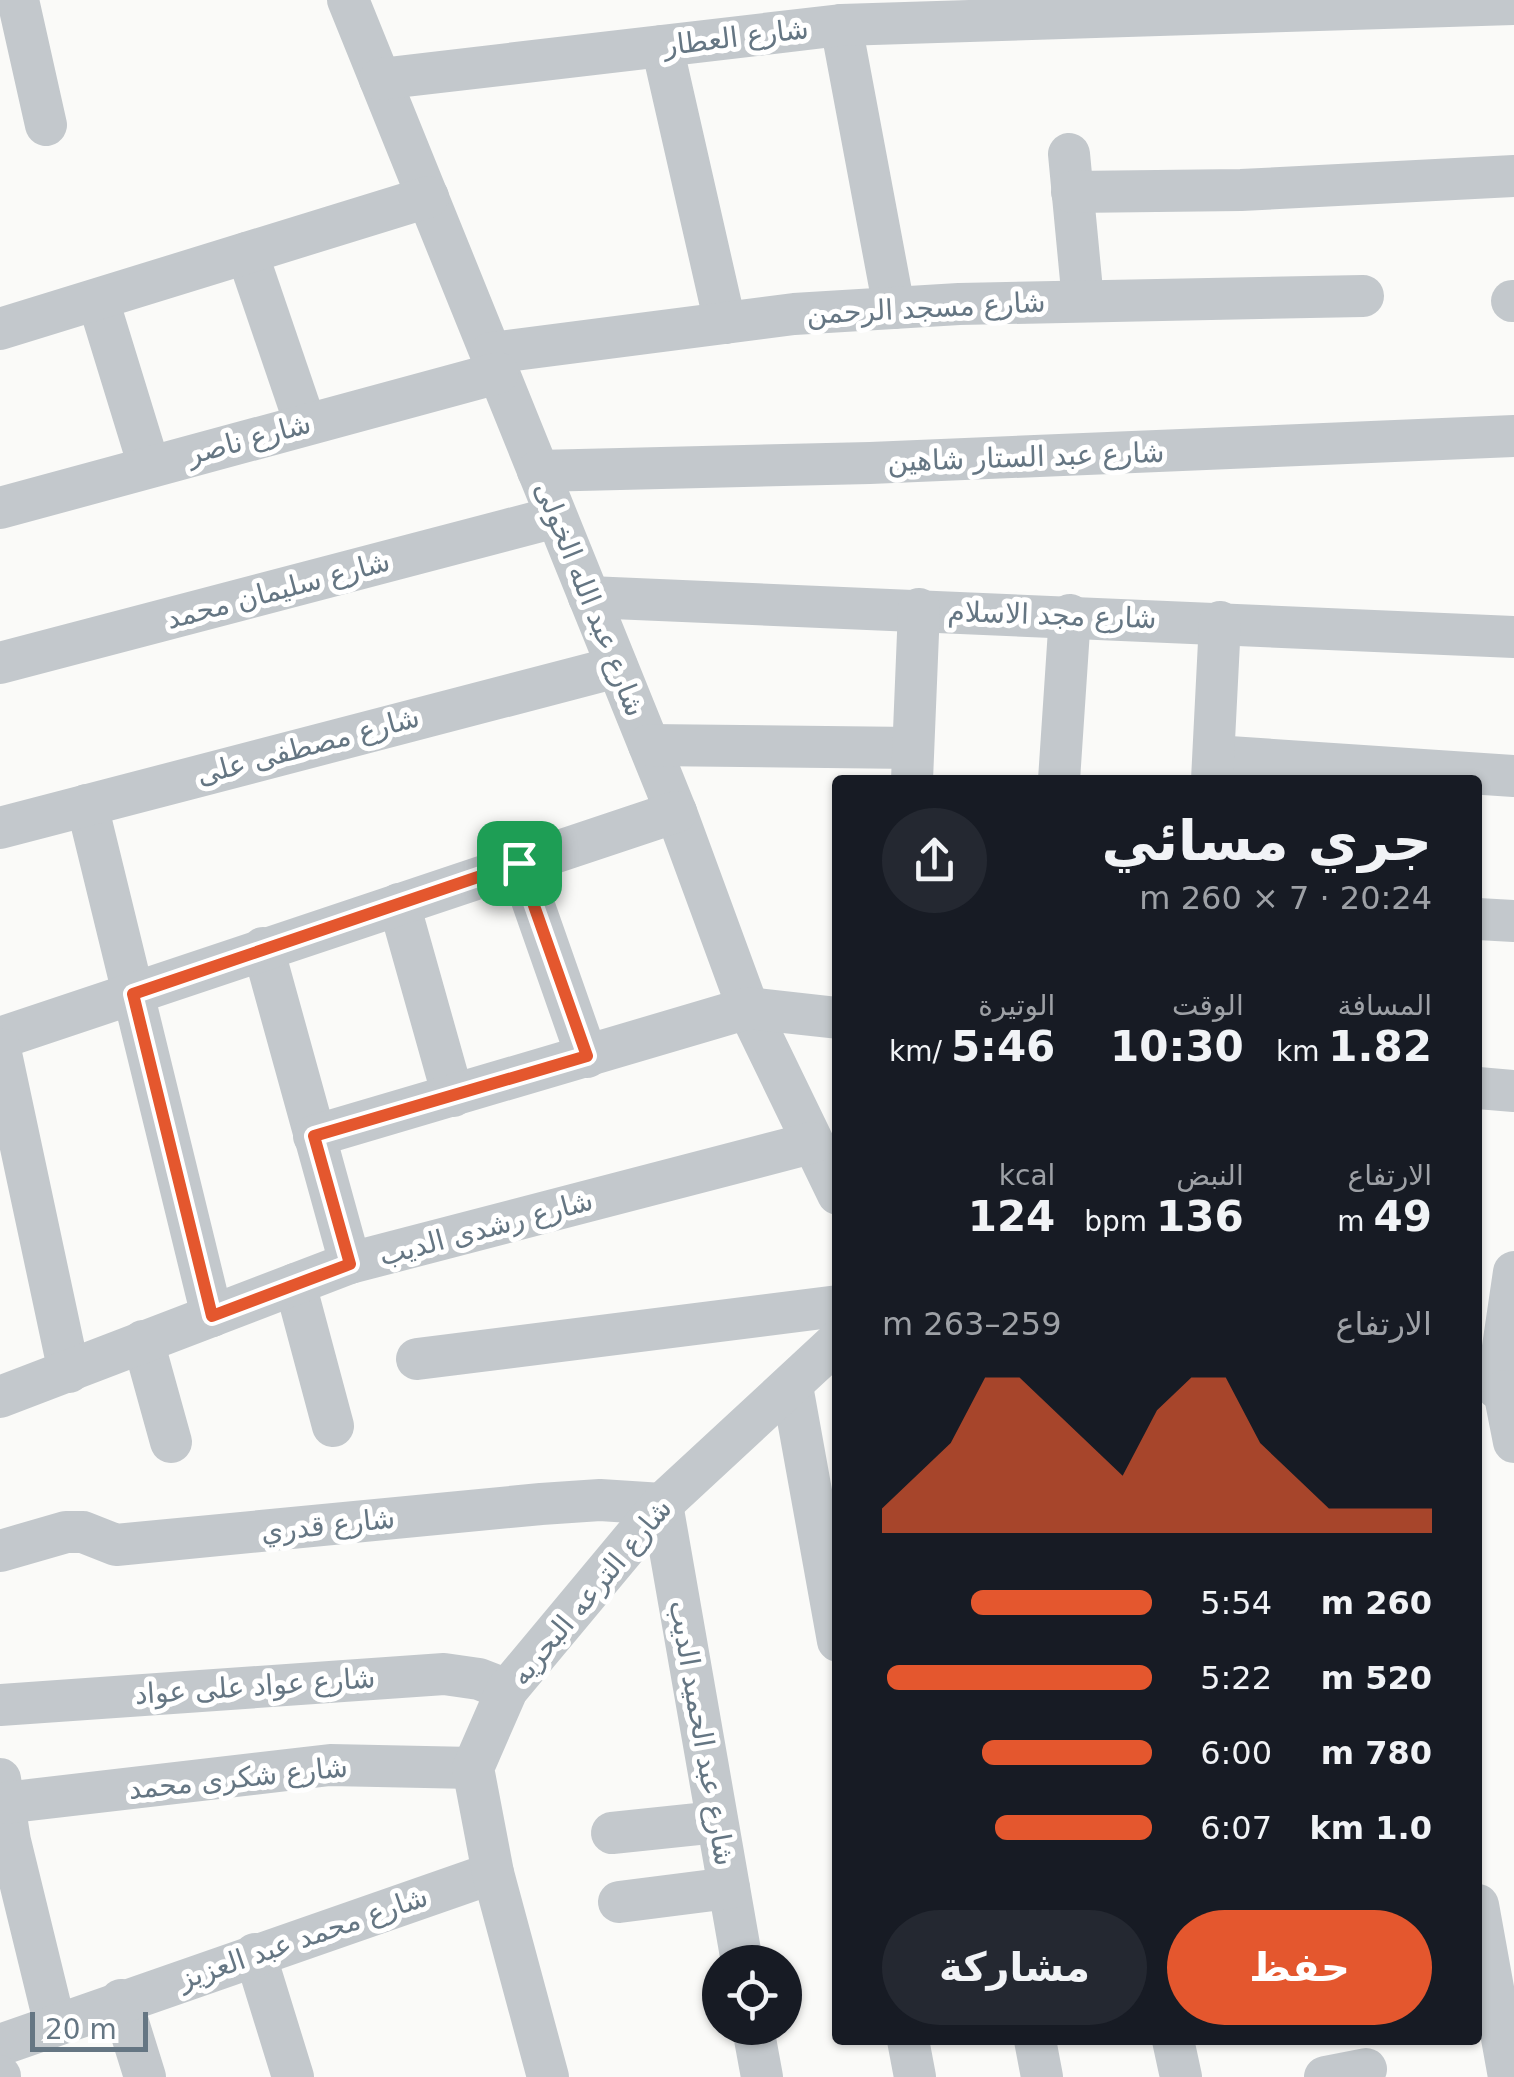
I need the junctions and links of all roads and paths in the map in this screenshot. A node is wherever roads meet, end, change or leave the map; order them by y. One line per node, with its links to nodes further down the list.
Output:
1 (18, 0): 7 (street)
2 (348, 0): 6 (street, شارع عبد الله الخولى)
3 (1514, 4): 4 (street, شارع العطار)
4 (842, 25): 5 (street, شارع العطار); 14 (street)
5 (662, 46): 6 (street, شارع العطار); 15 (street)
6 (380, 79): 9 (street, شارع عبد الله الخولى)
7 (46, 125)
8 (1514, 176): 13 (street)
9 (428, 198): 10 (street); 17 (street, شارع عبد الله الخولى)
10 (248, 253): 12 (street); 18 (street)
11 (1364, 296): 13 (street, شارع مسجد الرحمن)
12 (98, 300): 16 (street); 20 (street)
13 (1082, 301): 14 (street, شارع مسجد الرحمن)
14 (894, 308): 15 (street, شارع مسجد الرحمن)
15 (724, 323): 17 (street, شارع مسجد الرحمن)
16 (0, 329)
17 (494, 363): 18 (street, شارع ناصر); 21 (street, شارع عبد الله الخولى)
18 (305, 423): 20 (street, شارع ناصر)
19 (1514, 436): 21 (street, شارع عبد الستار شاهين)
20 (149, 466): 22 (street, شارع ناصر)
21 (538, 471): 23 (street, شارع عبد الله الخولى)
22 (0, 508)
23 (556, 517): 24 (street, شارع عبد الله الخولى); 29 (street, شارع سليمان محمد)
24 (589, 597): 25 (street, شارع مجد الاسلام); 30 (street, شارع عبد الله الخولى)
25 (919, 610): 26 (street, شارع مجد الاسلام); 32 (street)
26 (1070, 615): 27 (street, شارع مجد الاسلام); 34 (street)
27 (1220, 622): 28 (street, شارع مجد الاسلام); 33 (street)
28 (1514, 637)
29 (0, 663)
30 (618, 668): 31 (street, شارع عبد الله الخولى); 38 (street, شارع مصطفى على)
31 (648, 744): 32 (street); 39 (street, شارع عبد الله الخولى)
32 (912, 764)
33 (1213, 768): 35 (street)
34 (1059, 775)
35 (1476, 775)
36 (1482, 775): 37 (street)
37 (1514, 776)
38 (88, 804): 40 (street, شارع مصطفى على); 46 (street)
39 (676, 812): 41 (street); 47 (street, شارع عبد الله الخولى)
40 (0, 828)
41 (519, 863): 42 (street); 51 (street)
42 (399, 904): 45 (street); 54 (street)
43 (1482, 919): 44 (street)
44 (1514, 921)
45 (263, 948): 46 (street); 55 (street)
46 (133, 994): 49 (street); 62 (street)
47 (748, 1008): 48 (street); 51 (street); 56 (street, شارع عبد الله الخولى)
48 (832, 1017)
49 (0, 1038)
50 (0, 1049): 66 (street)
51 (587, 1056): 54 (street)
52 (1482, 1088): 53 (street)
53 (1514, 1091)
54 (453, 1096): 55 (street)
55 (314, 1136): 58 (street)
56 (811, 1143): 57 (street, شارع عبد الله الخولى); 58 (street, شارع رشدى الديب)
57 (832, 1183)
58 (350, 1264): 60 (street, شارع رشدى الديب)
59 (1514, 1272): 68 (street)
60 (295, 1284): 62 (street, شارع رشدى الديب); 70 (street)
61 (832, 1307): 65 (street)
62 (212, 1316): 63 (street, شارع رشدى الديب)
63 (143, 1341): 66 (street, شارع رشدى الديب); 71 (street)
64 (832, 1347): 67 (street, شارع الترعه البحريه)
65 (417, 1359)
66 (69, 1372): 69 (street, شارع رشدى الديب)
67 (792, 1386): 73 (street, شارع الترعه البحريه); 75 (street)
68 (1498, 1389): 72 (street)
69 (0, 1397)
70 (332, 1426)
71 (172, 1442)
72 (1514, 1442)
73 (662, 1504): 74 (street, شارع قدري); 76 (street, شارع الترعه البحريه); 80 (street, شارع عبد الحميد الديب)
74 (0, 1550)
75 (832, 1608)
76 (507, 1690): 77 (street, شارع عواد على عواد); 78 (street, شارع الترعه البحريه)
77 (0, 1705)
78 (473, 1768): 79 (street, شارع شكرى محمد); 82 (street)
79 (4, 1817): 89 (street)
80 (717, 1822): 81 (street); 83 (street, شارع عبد الحميد الديب)
81 (612, 1833)
82 (493, 1873): 87 (street, شارع محمد عبد العزيز); 97 (street)
83 (728, 1888): 84 (street); 86 (street, شارع عبد الحميد الديب)
84 (618, 1902)
85 (1482, 1927): 102 (street)
86 (739, 1945)
87 (255, 1954): 88 (street, شارع محمد عبد العزيز); 96 (street)
88 (122, 2000): 89 (street, شارع محمد عبد العزيز); 95 (street)
89 (55, 2025): 90 (street, شارع محمد عبد العزيز)
90 (0, 2045)
91 (756, 2045): 98 (street)
92 (909, 2045): 99 (street)
93 (1036, 2045): 100 (street)
94 (1174, 2045): 101 (street)
95 (145, 2077)
96 (293, 2077)
97 (548, 2077)
98 (762, 2077)
99 (915, 2077)
100 (1042, 2077)
101 (1181, 2077)
102 (1509, 2077)

